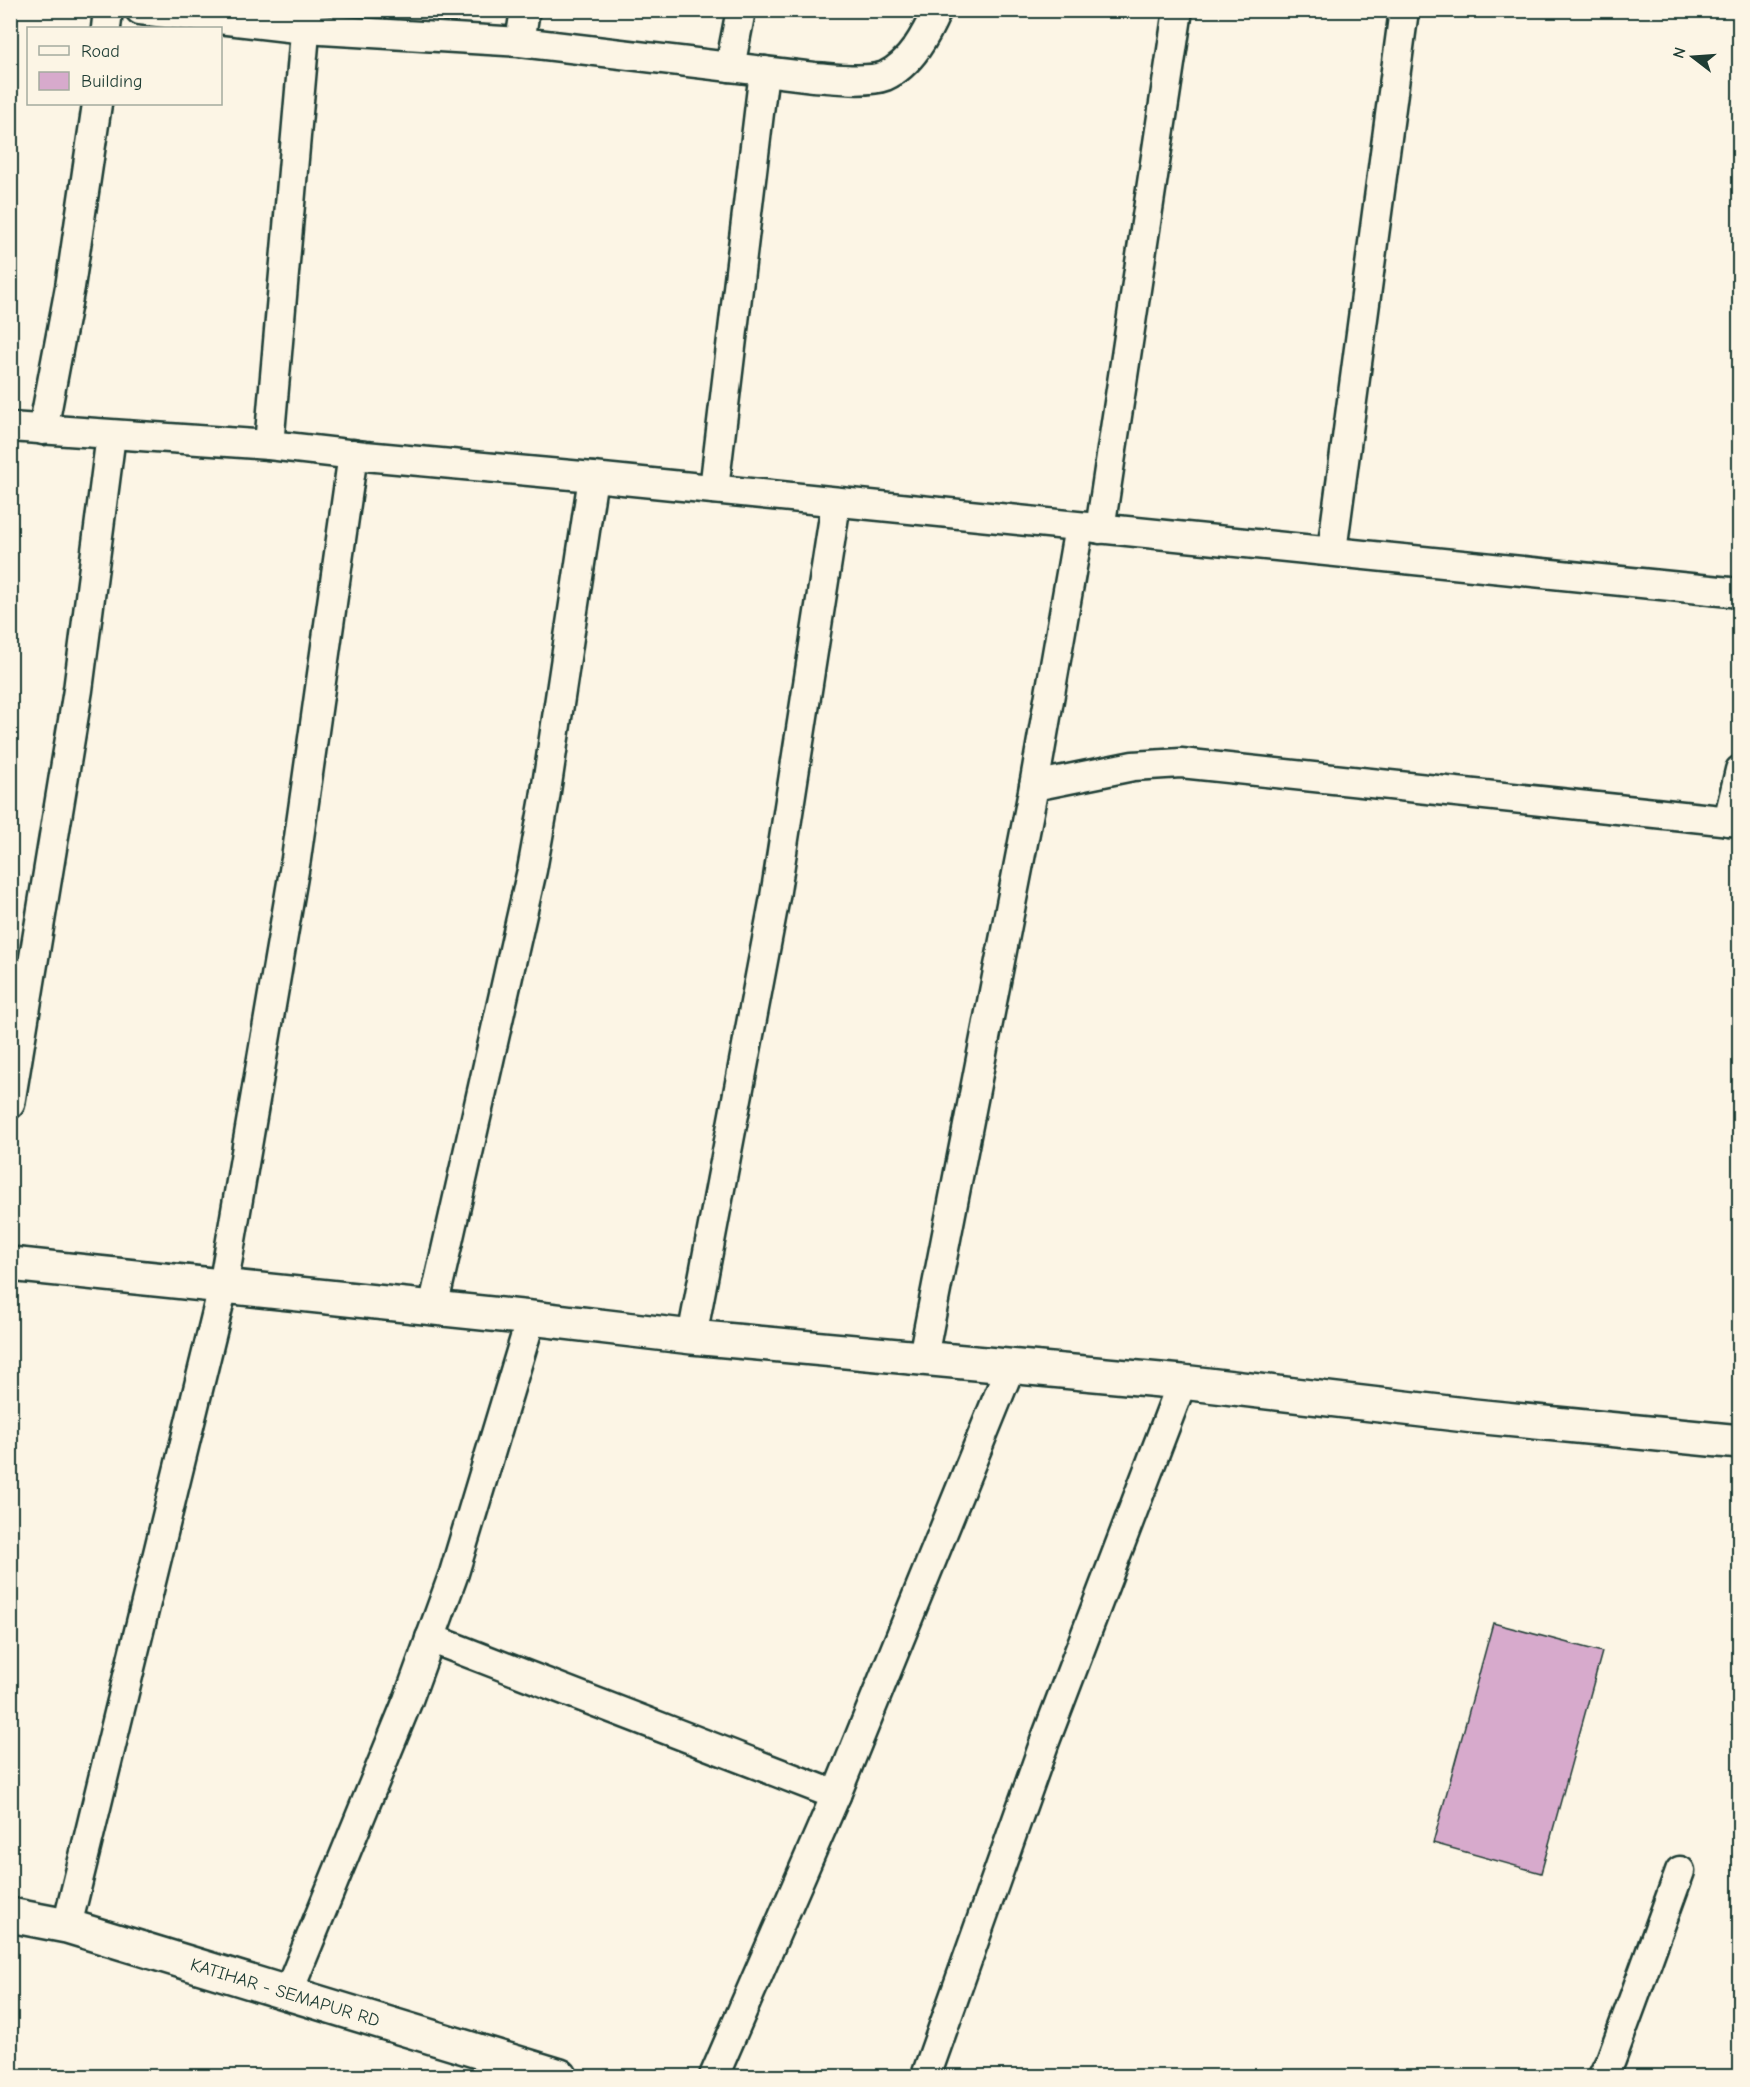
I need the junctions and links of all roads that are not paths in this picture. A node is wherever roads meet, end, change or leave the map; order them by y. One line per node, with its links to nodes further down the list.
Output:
1 (108, 10): 9 (street)
2 (140, 10): 8 (street)
3 (525, 10): 10 (street)
4 (741, 10): 11 (street)
5 (937, 10): 12 (street)
6 (1178, 10): 22 (street)
7 (1404, 10): 23 (street)
8 (306, 20): 10 (street); 17 (street)
9 (106, 27)
10 (520, 42): 11 (street)
11 (730, 67): 12 (street)
12 (764, 71): 20 (street)
13 (97, 105): 15 (street)
14 (10, 427): 15 (street)
15 (43, 430): 16 (street)
16 (111, 435): 17 (street); 28 (street)
17 (269, 445): 18 (street)
18 (353, 454): 19 (street); 30 (street)
19 (593, 477): 20 (street); 31 (street)
20 (714, 489): 21 (street)
21 (836, 503): 22 (street); 33 (street)
22 (1089, 528): 23 (street); 26 (street)
23 (1332, 552): 24 (street)
24 (1740, 593)
25 (1740, 770): 27 (street)
26 (1034, 786): 27 (street); 34 (street)
27 (1734, 822)
28 (10, 1104)
29 (10, 1264): 30 (main road)
30 (223, 1287): 31 (main road); 42 (street)
31 (433, 1308): 32 (main road)
32 (531, 1318): 33 (main road); 38 (street)
33 (692, 1337): 34 (main road)
34 (923, 1357): 35 (main road)
35 (1011, 1365): 36 (main road); 39 (street)
36 (1182, 1382): 37 (main road); 46 (street)
37 (1740, 1442)
38 (430, 1638): 39 (street); 43 (street)
39 (836, 1795): 45 (street)
40 (1680, 1871): 47 (street)
41 (10, 1915): 42 (main road, KATIHAR - SEMAPUR RD)
42 (67, 1926): 43 (main road, KATIHAR - SEMAPUR RD)
43 (288, 1993): 44 (main road, KATIHAR - SEMAPUR RD)
44 (560, 2076)
45 (714, 2076)
46 (926, 2076)
47 (1603, 2076)

